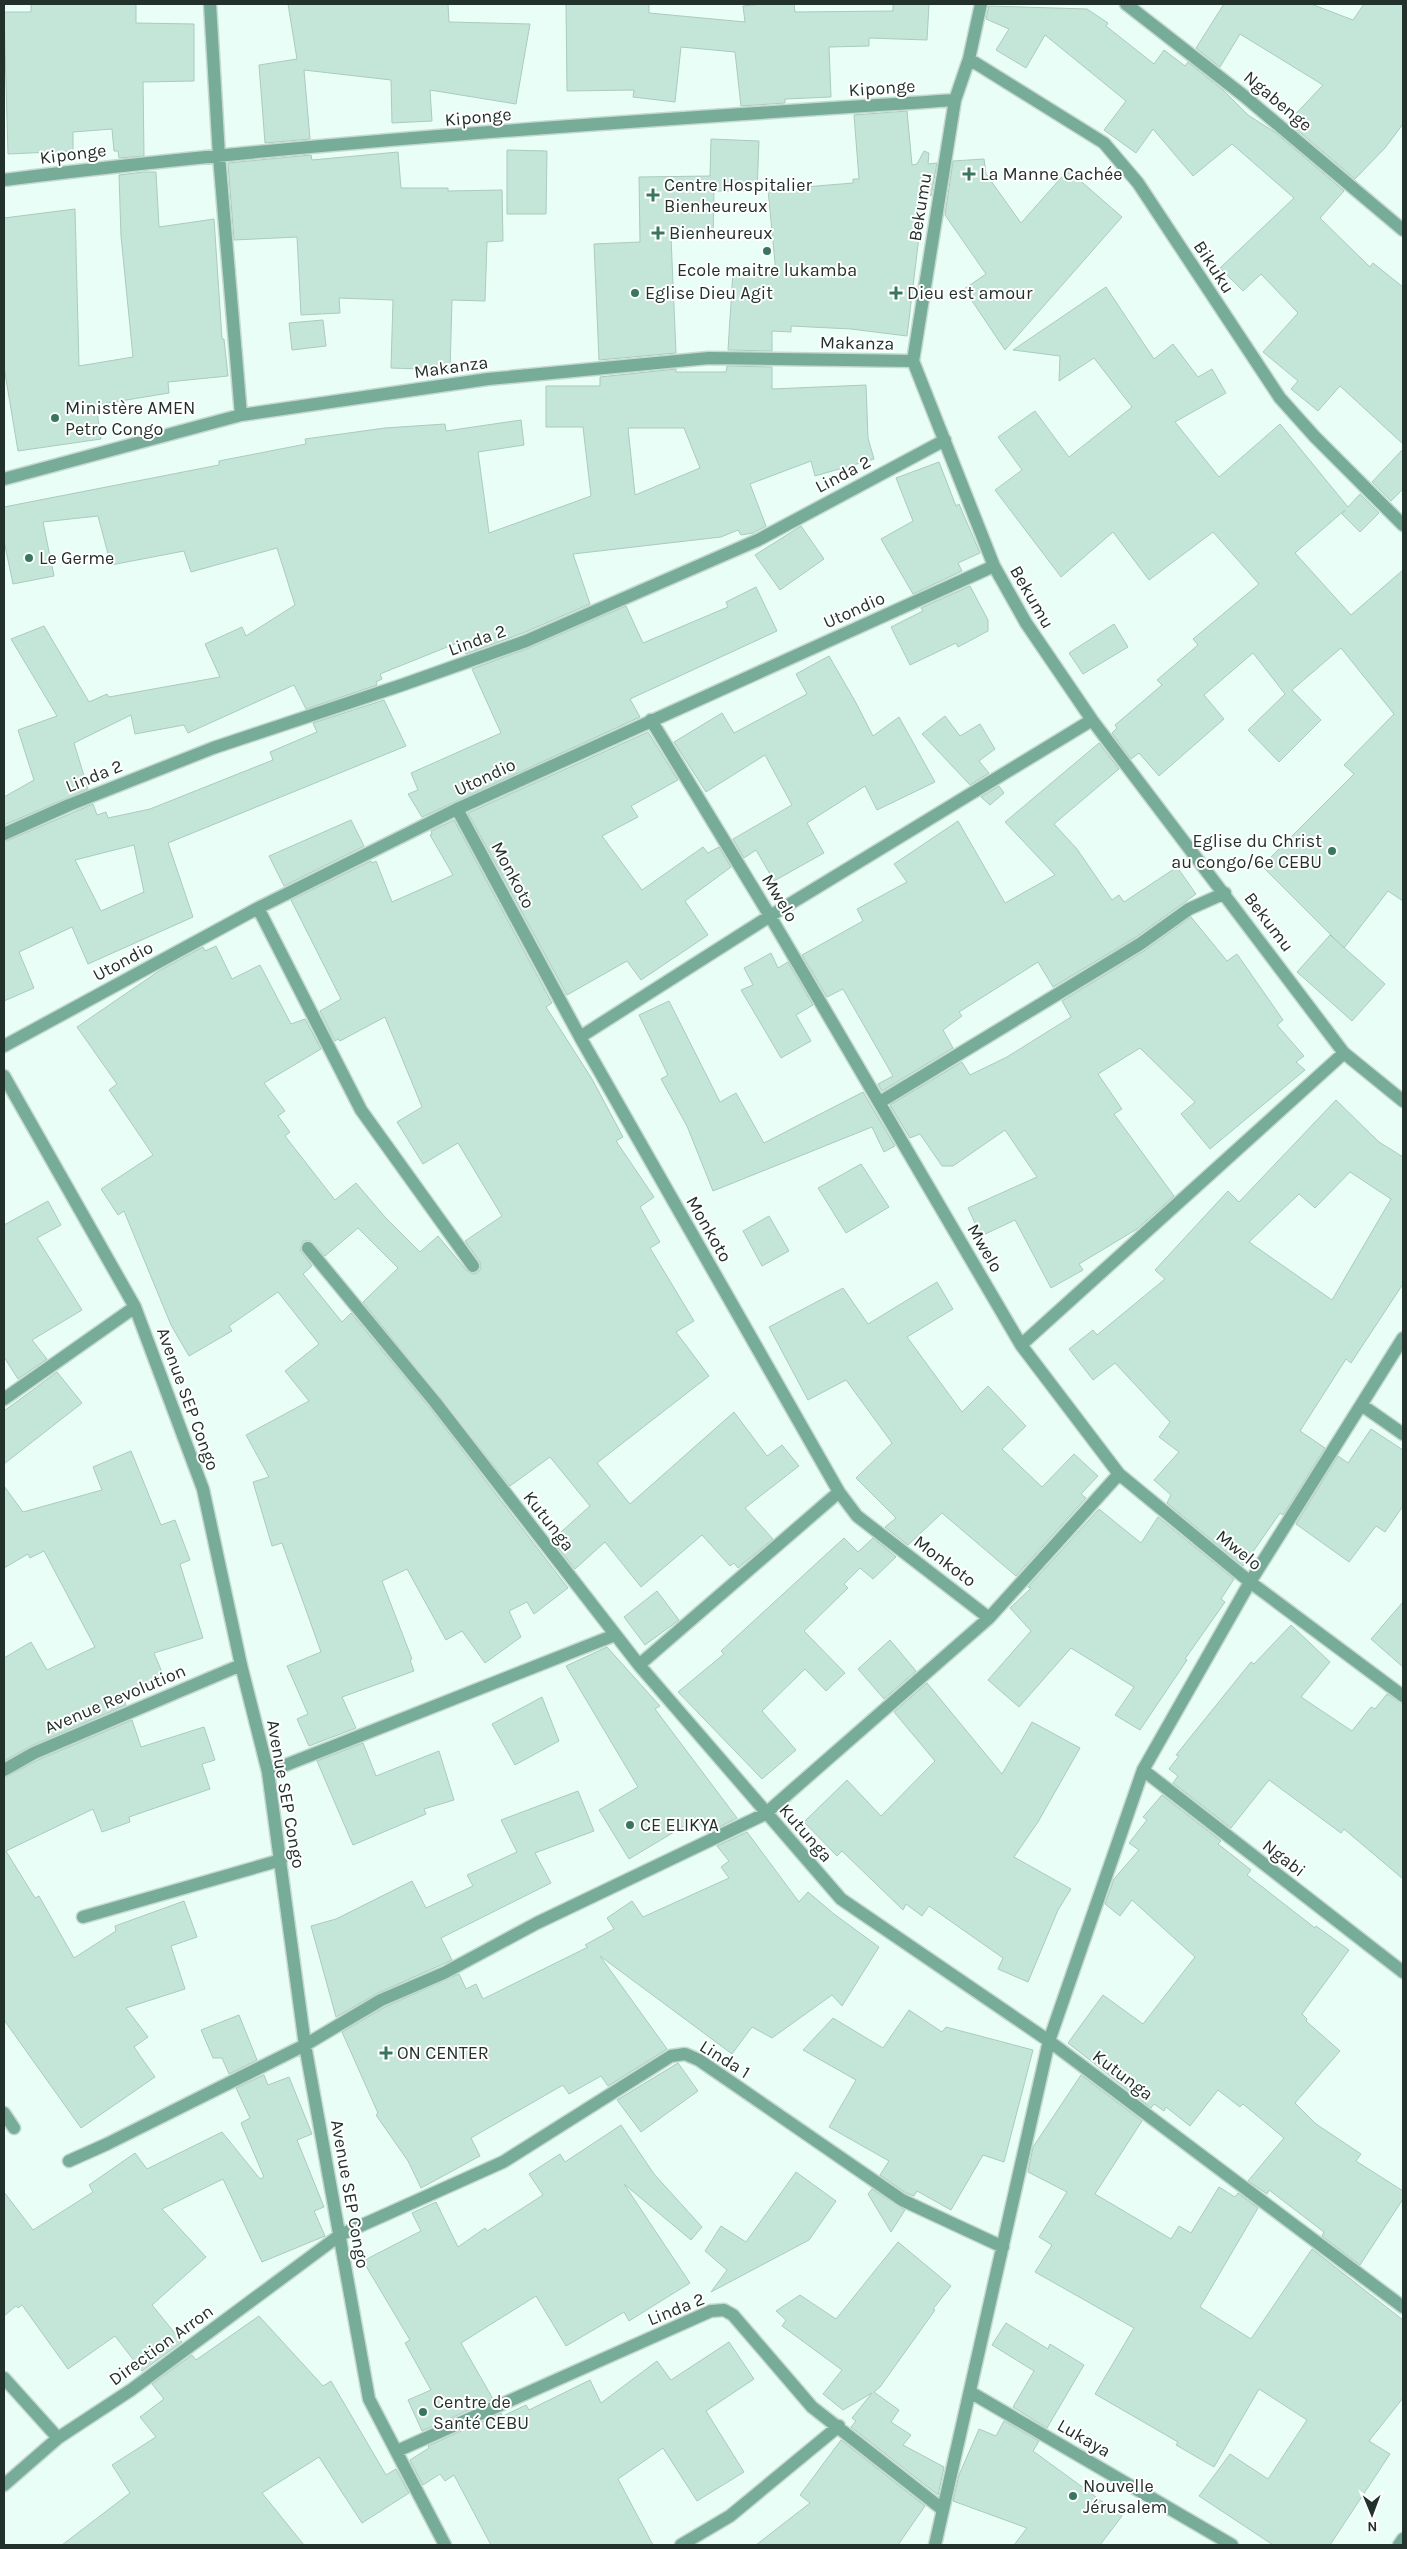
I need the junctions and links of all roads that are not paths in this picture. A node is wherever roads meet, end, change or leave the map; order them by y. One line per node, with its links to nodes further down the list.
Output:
1 (210, 4): 6 (street)
2 (981, 4): 4 (street, Bekumu)
3 (1126, 4): 8 (street, Ngabenge)
4 (969, 59): 5 (street, Bekumu); 13 (street, Bikuku)
5 (955, 100): 6 (street, Kiponge); 9 (street, Bekumu)
6 (219, 156): 7 (street, Kiponge); 10 (street)
7 (4, 180)
8 (1403, 230)
9 (913, 361): 10 (street, Makanza); 11 (street, Bekumu)
10 (241, 416): 12 (street, Makanza)
11 (945, 440): 14 (street, Bekumu); 18 (street, Linda 2)
12 (4, 479)
13 (1403, 525)
14 (994, 566): 15 (street, Utondio); 16 (street, Bekumu)
15 (651, 720): 17 (street, Utondio); 21 (street, Mwelo)
16 (1092, 720): 19 (street, Bekumu); 21 (street)
17 (457, 808): 20 (street, Utondio); 22 (street, Monkoto)
18 (4, 834)
19 (1225, 892): 24 (street, Bekumu); 27 (street)
20 (258, 908): 23 (street, Utondio); 29 (street)
21 (770, 916): 22 (street); 27 (street, Mwelo)
22 (580, 1037): 37 (street, Monkoto)
23 (4, 1046)
24 (1344, 1052): 26 (street, Bekumu); 32 (street)
25 (4, 1076): 30 (street, Avenue SEP Congo)
26 (1403, 1101)
27 (880, 1102): 32 (street, Mwelo)
28 (308, 1248): 40 (street, Kutunga)
29 (473, 1266)
30 (135, 1307): 33 (street); 41 (street, Avenue SEP Congo)
31 (1403, 1338): 34 (street)
32 (1021, 1345): 36 (street, Mwelo)
33 (4, 1399)
34 (1363, 1406): 35 (street); 38 (street)
35 (1403, 1434)
36 (1119, 1474): 38 (street, Mwelo); 39 (street)
37 (839, 1492): 39 (street, Monkoto); 42 (street)
38 (1250, 1582): 43 (street, Mwelo); 45 (street)
39 (990, 1618): 47 (street)
40 (615, 1636): 42 (street, Kutunga); 46 (street)
41 (241, 1664): 44 (street, Avenue Revolution); 46 (street, Avenue SEP Congo)
42 (639, 1665): 47 (street, Kutunga)
43 (1403, 1696)
44 (4, 1770)
45 (1143, 1770): 50 (street, Ngabi); 51 (street)
46 (268, 1772): 48 (street, Avenue SEP Congo)
47 (765, 1814): 51 (street, Kutunga); 52 (street)
48 (281, 1860): 49 (street); 52 (street, Avenue SEP Congo)
49 (83, 1917)
50 (1403, 1972)
51 (1049, 2041): 57 (street); 58 (street, Kutunga)
52 (305, 2045): 55 (street); 56 (street, Avenue SEP Congo)
53 (4, 2113): 54 (street)
54 (14, 2128)
55 (69, 2161)
56 (340, 2235): 57 (street, Linda 1); 62 (street, Direction Arron); 63 (street, Avenue SEP Congo)
57 (1003, 2247): 60 (street)
58 (1403, 2307)
59 (4, 2378): 62 (street)
60 (970, 2392): 65 (street); 70 (street, Lukaya)
61 (839, 2426): 63 (street, Linda 2); 65 (street, Linda 2); 68 (street)
62 (58, 2438): 64 (street, Direction Arron)
63 (397, 2451): 67 (street, Avenue SEP Congo)
64 (4, 2485)
65 (942, 2509): 69 (street)
66 (1403, 2539): 71 (street)
67 (446, 2545)
68 (681, 2545)
69 (935, 2545)
70 (1232, 2545)
71 (1399, 2545)

